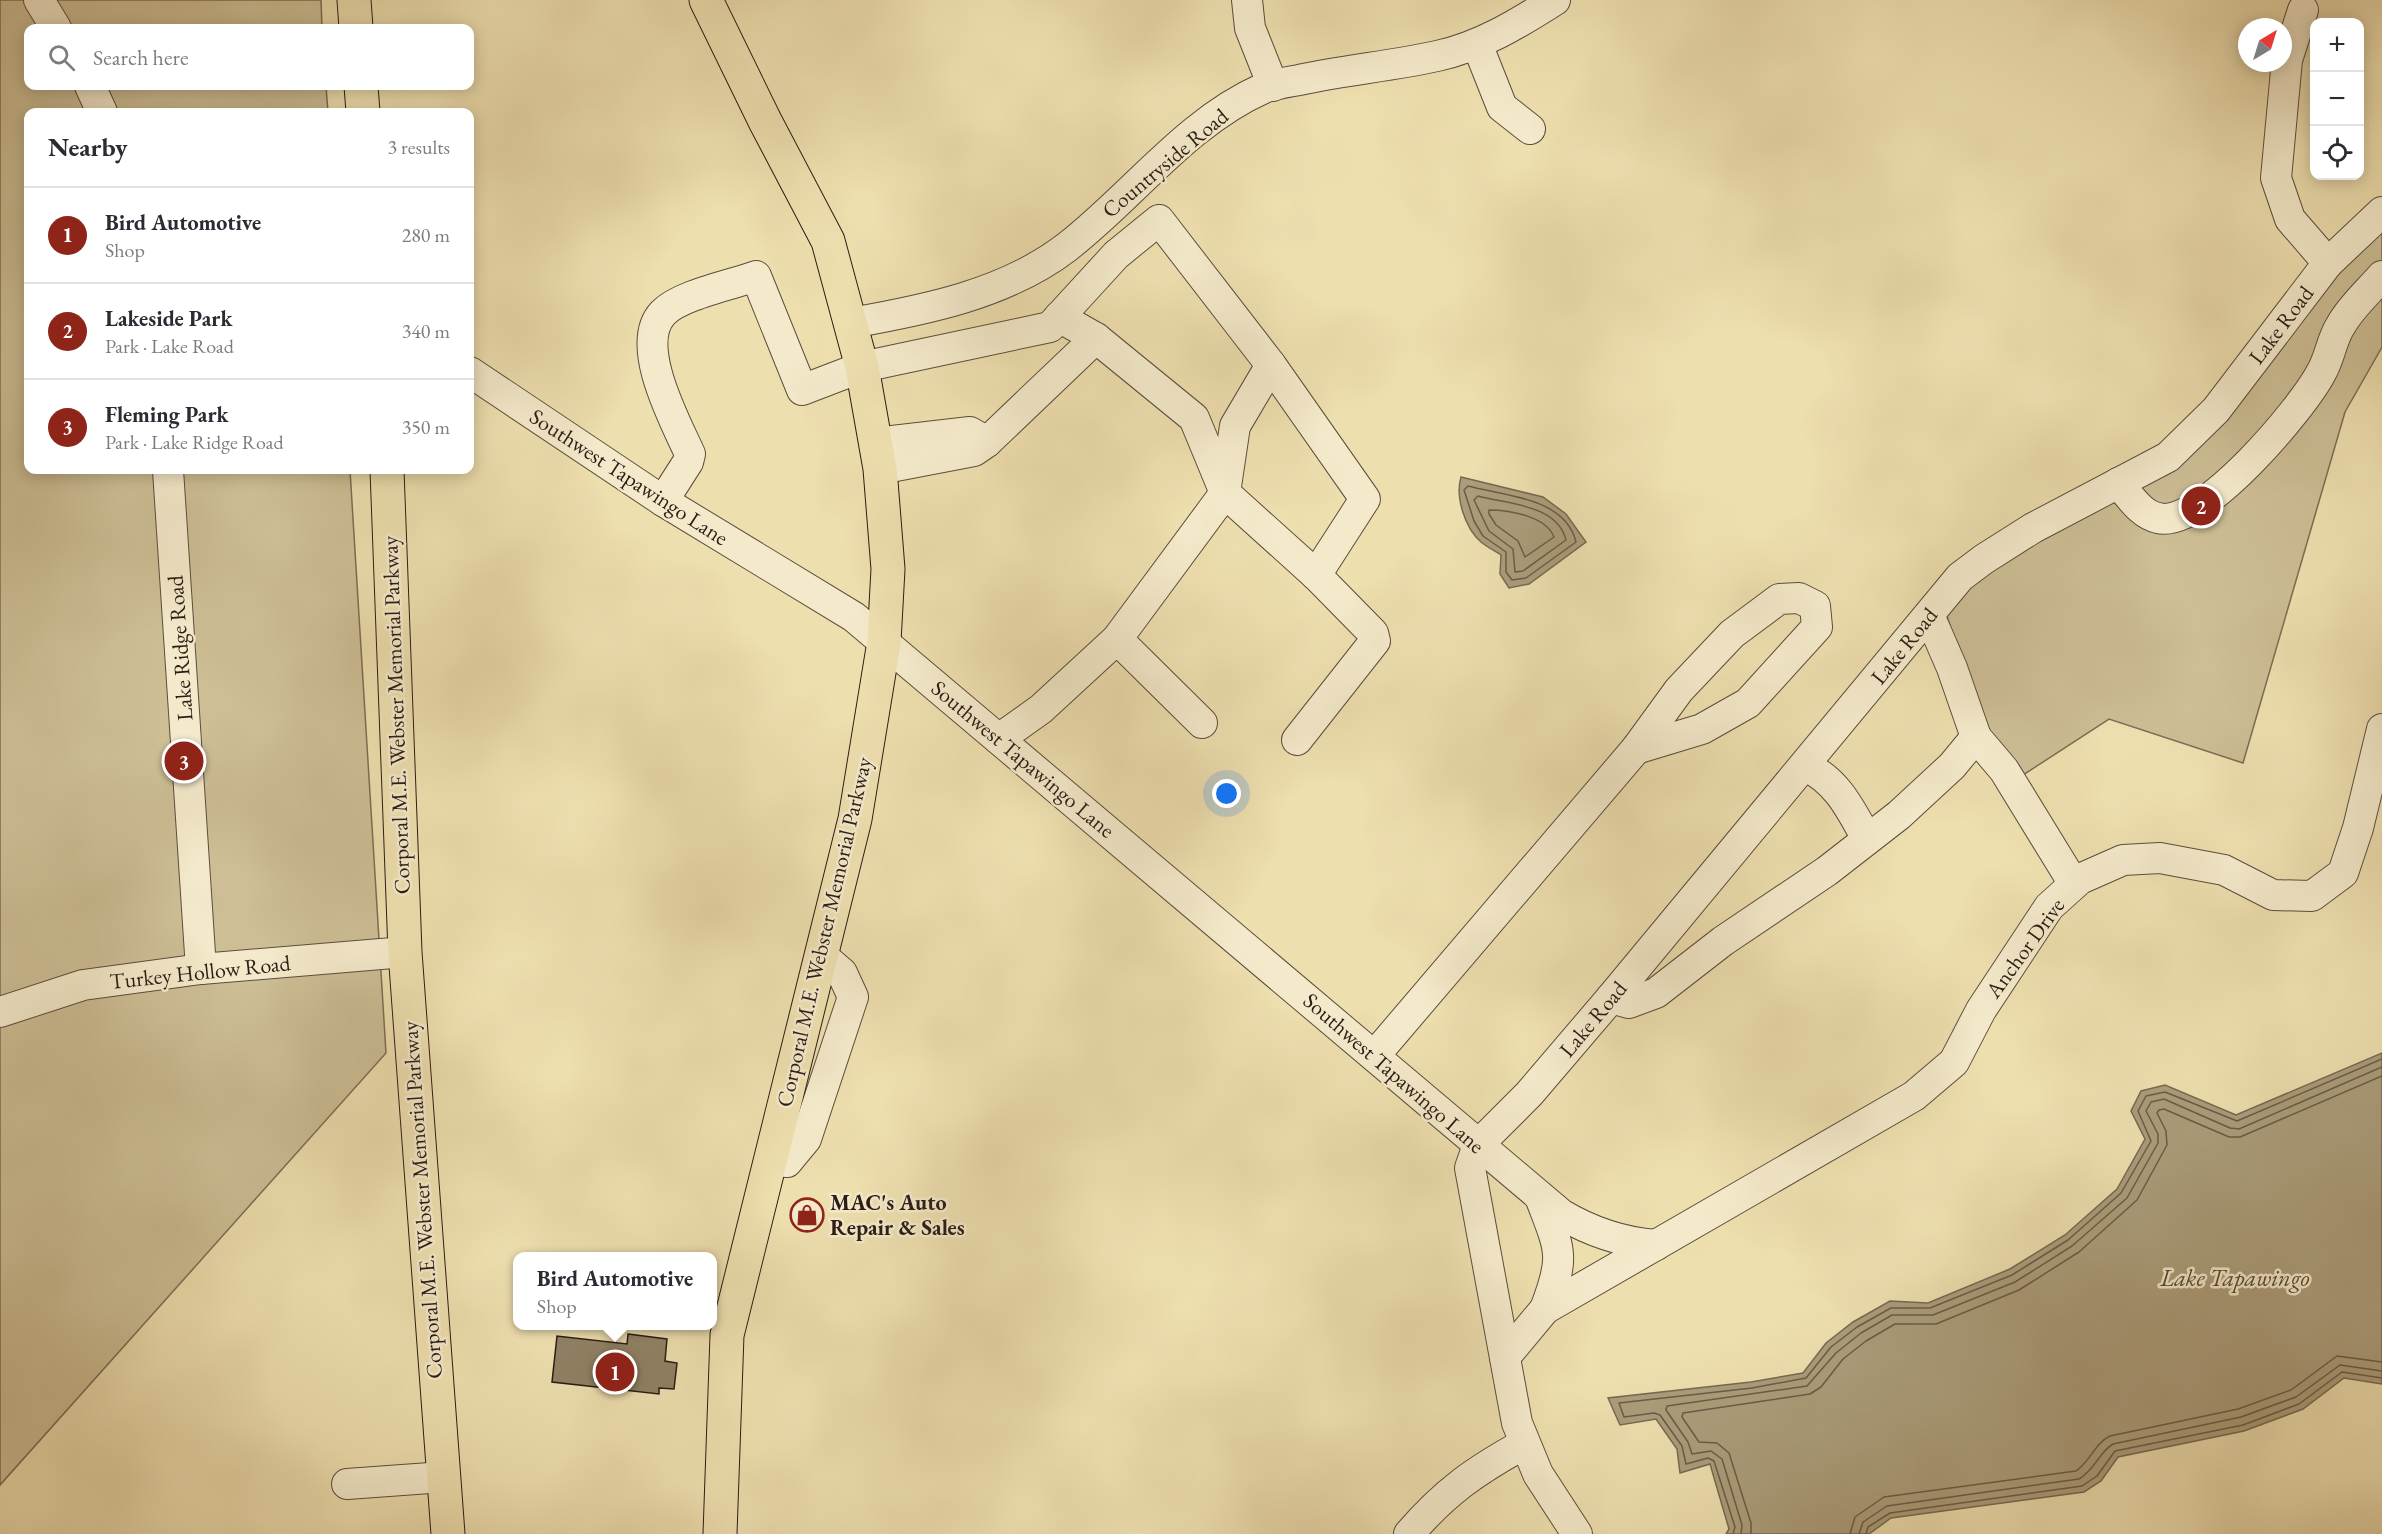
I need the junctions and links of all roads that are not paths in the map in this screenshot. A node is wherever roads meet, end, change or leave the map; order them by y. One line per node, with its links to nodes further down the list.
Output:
1 (39, 0): 7 (street)
2 (354, 0): 8 (main road)
3 (706, 0): 20 (main road, Corporal M.E. Webster Memorial Parkway)
4 (1247, 0): 10 (street)
5 (1556, 0): 9 (street, Countryside Road)
6 (2303, 10): 17 (street)
7 (54, 24)
8 (356, 24)
9 (1477, 44): 10 (street, Countryside Road); 15 (street)
10 (1273, 86): 20 (street, Countryside Road)
11 (92, 90): 13 (street)
12 (361, 90): 14 (main road)
13 (100, 108)
14 (363, 108)
15 (1530, 129)
16 (2382, 212): 17 (street, Lake Road)
17 (2328, 263): 28 (street, Lake Road)
18 (2382, 276): 28 (street)
19 (1059, 317): 21 (street); 22 (street); 23 (street)
20 (851, 323): 23 (main road, Corporal M.E. Webster Memorial Parkway)
21 (1096, 338): 25 (street); 29 (street)
22 (1271, 364): 29 (street); 31 (street)
23 (862, 367): 25 (main road, Corporal M.E. Webster Memorial Parkway); 30 (street)
24 (474, 375): 30 (street, Southwest Tapawingo Lane)
25 (878, 456): 34 (main road, Corporal M.E. Webster Memorial Parkway)
26 (168, 474): 45 (street, Lake Ridge Road)
27 (387, 474): 44 (main road, Corporal M.E. Webster Memorial Parkway)
28 (2118, 483): 32 (street, Lake Road)
29 (1225, 493): 31 (street); 33 (street)
30 (663, 501): 34 (street, Southwest Tapawingo Lane)
31 (1316, 575): 39 (street)
32 (1929, 615): 37 (street); 41 (street, Lake Road)
33 (1117, 639): 35 (street); 38 (street)
34 (884, 642): 38 (street, Southwest Tapawingo Lane); 58 (main road, Corporal M.E. Webster Memorial Parkway)
35 (1202, 723)
36 (2382, 729): 43 (street, Anchor Drive)
37 (1976, 737): 42 (street); 43 (street)
38 (999, 739): 48 (street, Southwest Tapawingo Lane)
39 (1297, 740)
40 (1636, 749): 40 (street); 48 (street)
41 (1805, 766): 42 (street); 46 (street, Lake Road)
42 (1867, 839): 46 (street)
43 (2074, 884): 51 (street, Anchor Drive)
44 (405, 952): 45 (street, Turkey Hollow Road); 55 (main road, Corporal M.E. Webster Memorial Parkway)
45 (201, 969): 47 (street, Turkey Hollow Road)
46 (1611, 998): 49 (street, Lake Road)
47 (0, 1012)
48 (1375, 1055): 49 (street, Southwest Tapawingo Lane)
49 (1478, 1145): 50 (street, Southwest Tapawingo Lane); 53 (street)
50 (1540, 1197): 51 (street); 52 (street, Anchor Drive)
51 (1656, 1245): 52 (street, Anchor Drive)
52 (1545, 1309): 53 (street, Anchor Drive)
53 (1505, 1356): 54 (street)
54 (1524, 1444): 59 (street); 60 (street)
55 (444, 1478): 56 (street); 57 (main road, Corporal M.E. Webster Memorial Parkway)
56 (347, 1484)
57 (448, 1534)
58 (720, 1534)
59 (1409, 1534)
60 (1577, 1534)

